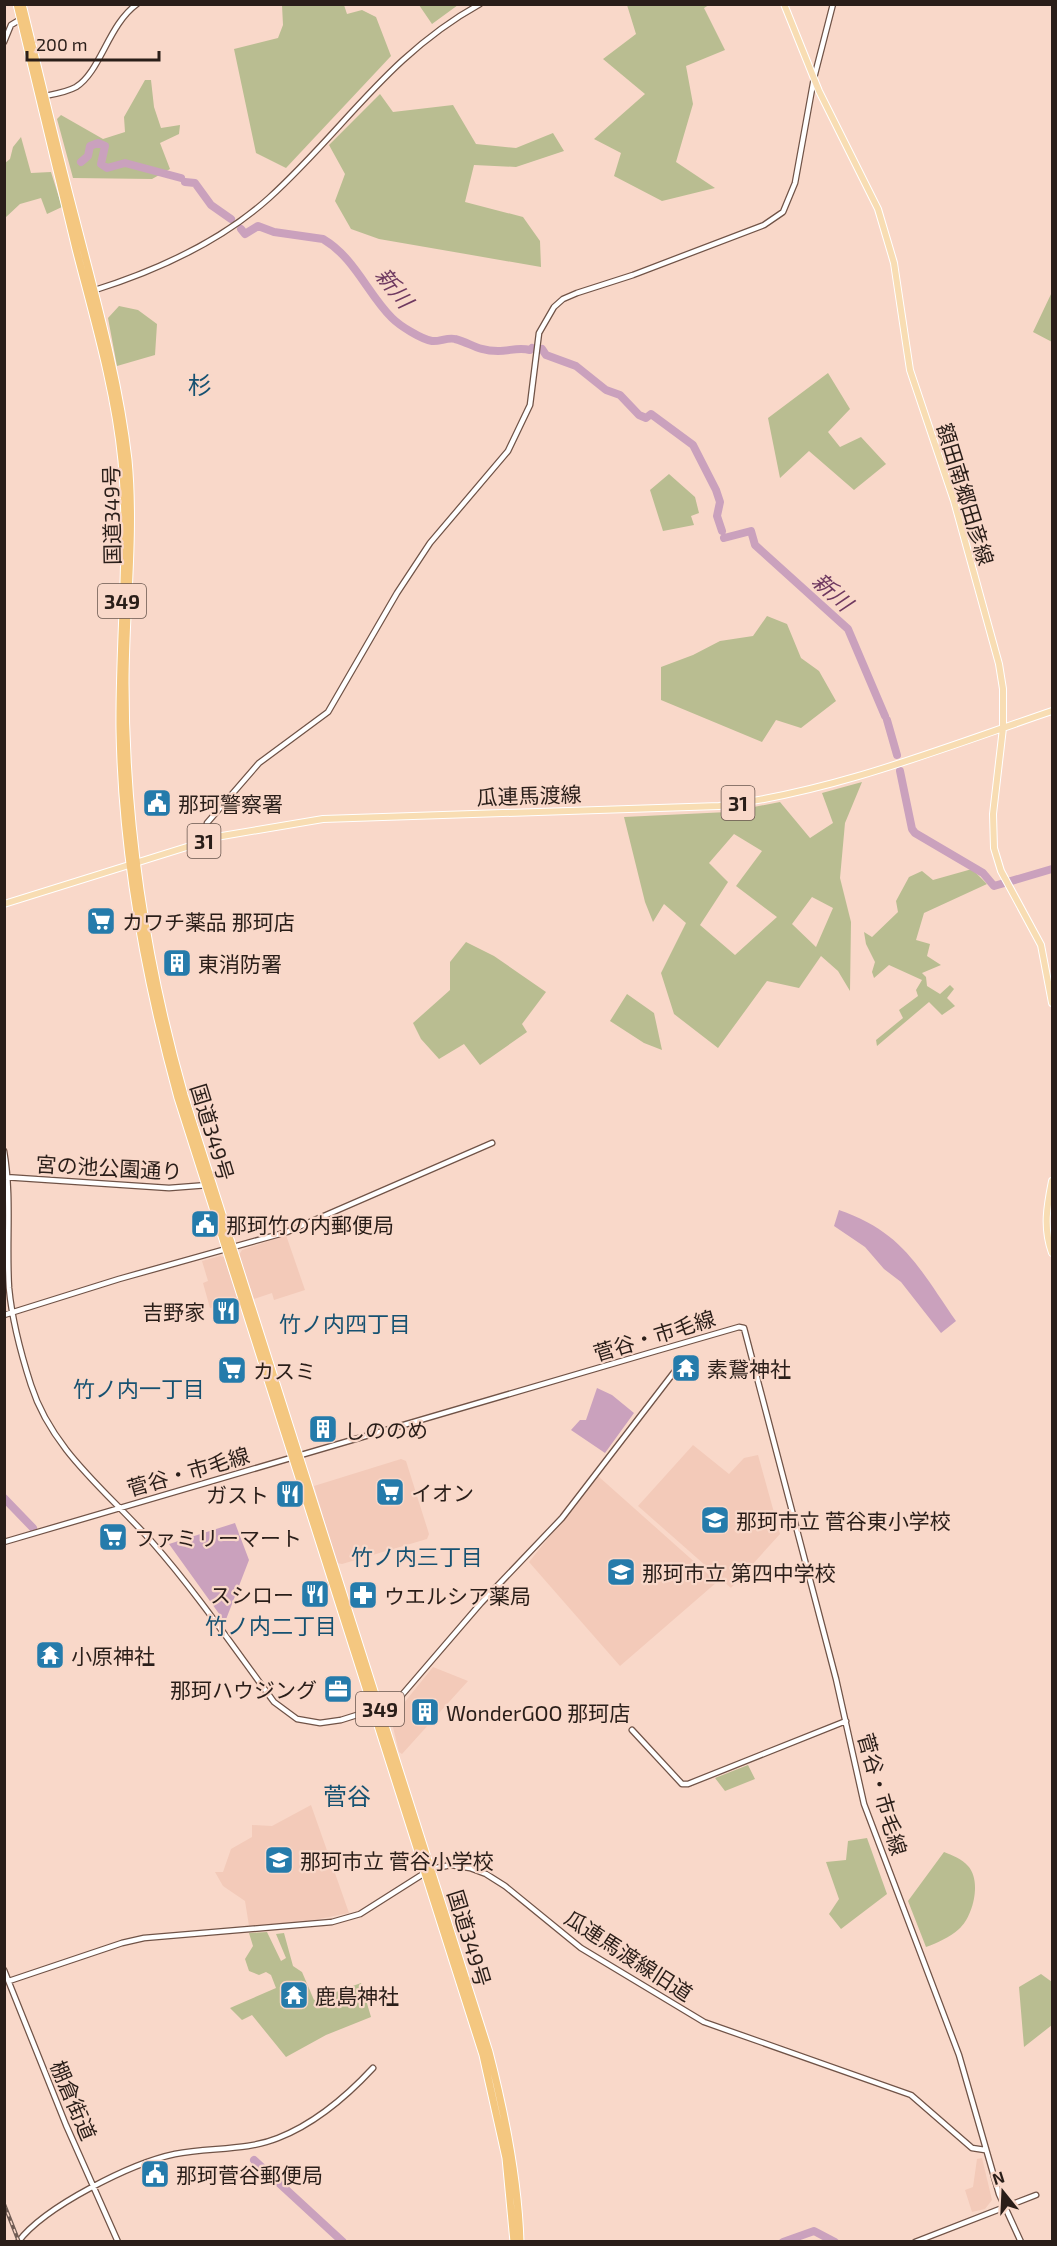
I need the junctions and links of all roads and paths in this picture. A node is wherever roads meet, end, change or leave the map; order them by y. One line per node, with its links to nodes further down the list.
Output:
1 (17, 4): 7 (highway, 国道349号 / 349)
2 (22, 4): 7 (highway, 国道349号 / 349)
3 (137, 4): 10 (street)
4 (480, 4): 11 (street)
5 (784, 4): 9 (main road, 額田南郷田彦線)
6 (833, 4): 9 (street)
7 (23, 19): 8 (street); 10 (highway, 国道349号 / 349); 11 (highway, 国道349号 / 349)
8 (4, 42)
9 (814, 78): 13 (main road, 額田南郷田彦線); 14 (street)
10 (45, 96): 11 (highway, 国道349号 / 349)
11 (91, 291): 15 (highway, 国道349号 / 349)
12 (1053, 711): 13 (main road, 瓜連馬渡線 / 31)
13 (1003, 728): 14 (main road, 瓜連馬渡線 / 31); 17 (main road, 額田南郷田彦線)
14 (207, 840): 15 (main road, 瓜連馬渡線 / 31)
15 (132, 863): 16 (main road, 瓜連馬渡線 / 31); 22 (highway, 国道349号 / 349)
16 (4, 904)
17 (1053, 1003)
18 (492, 1143): 23 (street)
19 (4, 1151): 20 (street)
20 (6, 1177): 22 (street, 宮の池公園通り); 25 (street)
21 (1053, 1181): 24 (main road)
22 (209, 1184): 23 (highway, 国道349号 / 349)
23 (230, 1250): 25 (street); 28 (highway, 国道349号 / 349)
24 (1053, 1253)
25 (13, 1313): 26 (street); 29 (street)
26 (4, 1316)
27 (675, 1371): 31 (street)
28 (296, 1456): 29 (street, 菅谷・市毛線); 31 (highway, 国道349号 / 349); 32 (street, 菅谷・市毛線)
29 (119, 1509): 30 (street, 菅谷・市毛線); 31 (street)
30 (4, 1542)
31 (376, 1709): 34 (highway, 国道349号 / 349)
32 (846, 1721): 33 (street); 38 (street, 菅谷・市毛線)
33 (632, 1730)
34 (428, 1870): 36 (street, 瓜連馬渡線旧道); 38 (street, 瓜連馬渡線旧道); 44 (highway, 国道349号 / 349); 45 (highway, 国道349号 / 349)
35 (4, 1970): 36 (street, 棚倉街道)
36 (9, 1981): 39 (street, 棚倉街道)
37 (373, 2068): 39 (street)
38 (985, 2150): 41 (street, 菅谷・市毛線)
39 (92, 2186): 42 (street); 43 (street, 棚倉街道)
40 (1036, 2195): 41 (street)
41 (1004, 2205): 46 (street); 47 (street, 菅谷・市毛線)
42 (18, 2241)
43 (118, 2241)
44 (514, 2241)
45 (520, 2241)
46 (915, 2241)
47 (1021, 2241)

